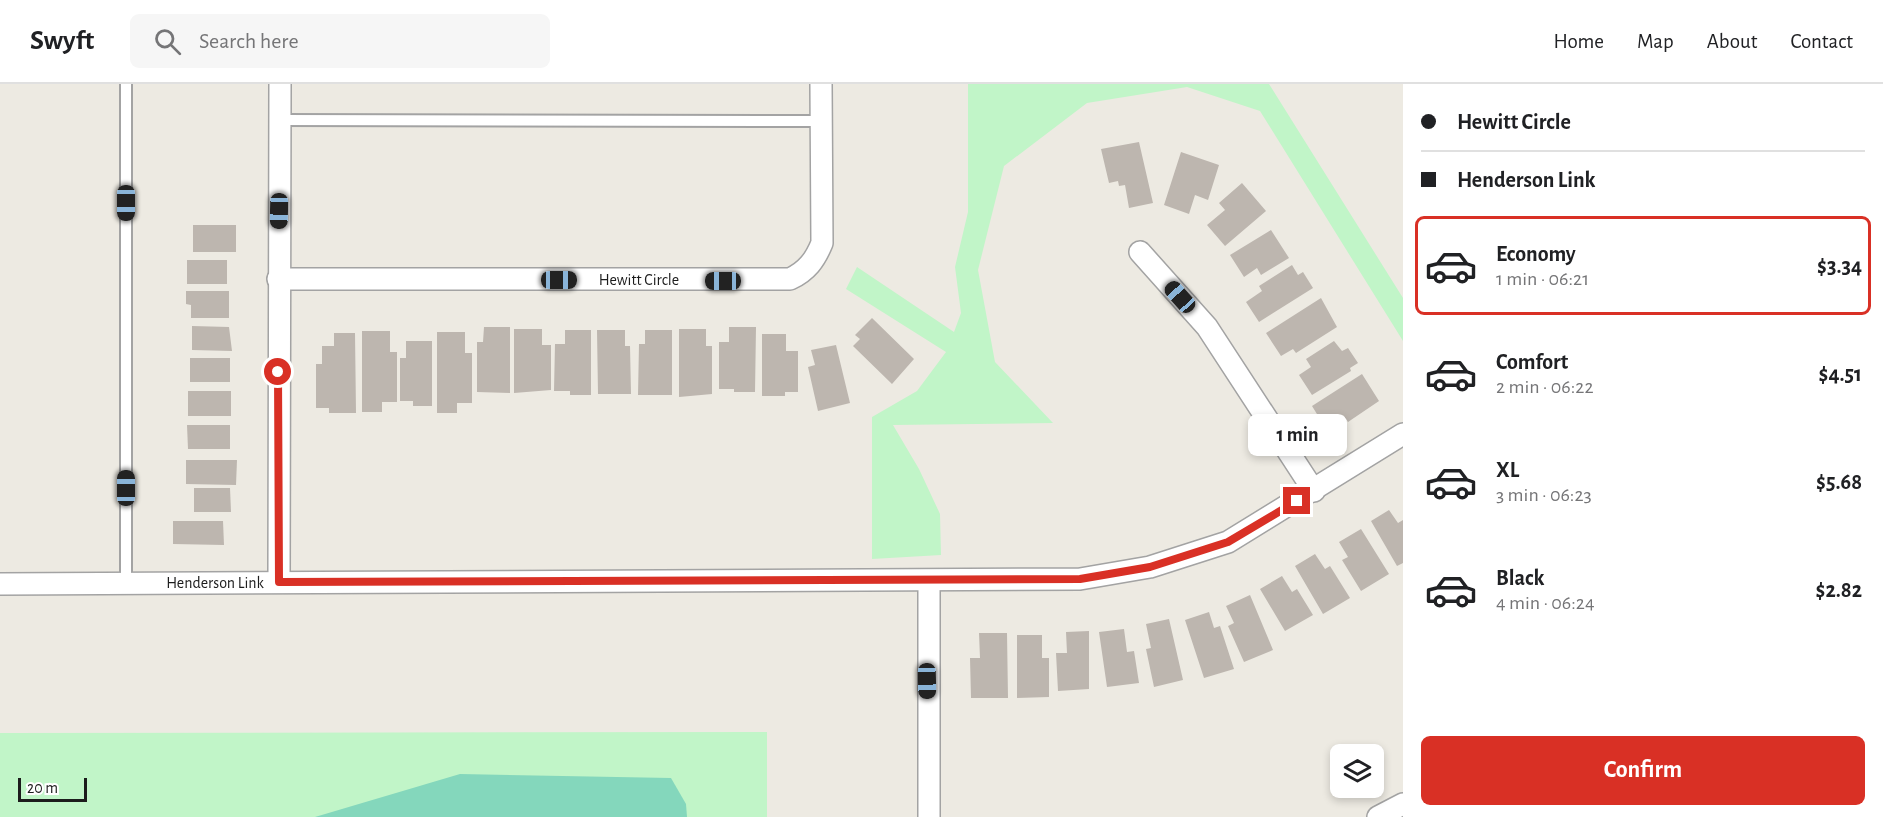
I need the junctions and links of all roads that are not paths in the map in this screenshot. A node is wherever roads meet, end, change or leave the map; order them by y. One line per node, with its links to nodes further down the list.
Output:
1 (126, 84): 12 (lane)
2 (280, 84): 4 (street)
3 (821, 84): 5 (street, Hewitt Circle)
4 (280, 120): 5 (lane); 7 (street)
5 (821, 121): 7 (street, Hewitt Circle)
6 (1140, 252): 9 (street)
7 (278, 279): 11 (street)
8 (1403, 434): 9 (street, Henderson Link)
9 (1314, 491): 10 (street, Henderson Link)
10 (929, 581): 11 (street, Henderson Link); 15 (street)
11 (279, 582): 12 (street, Henderson Link)
12 (126, 583): 13 (street, Henderson Link)
13 (0, 584)
14 (1403, 804): 16 (street)
15 (929, 817)
16 (1378, 817)

